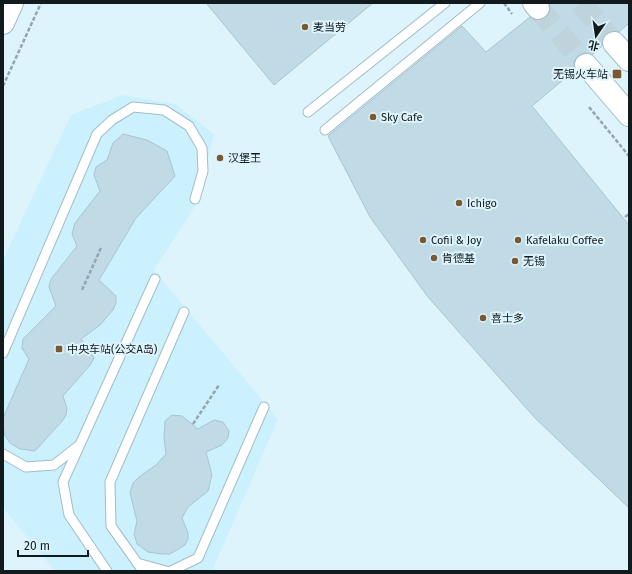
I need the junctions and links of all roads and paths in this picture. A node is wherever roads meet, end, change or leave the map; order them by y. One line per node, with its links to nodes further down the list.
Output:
1 (12, 3): 5 (main road)
2 (41, 3): 9 (path)
3 (445, 3): 11 (lane)
4 (480, 3): 13 (lane)
5 (3, 23)
6 (614, 43): 7 (main road)
7 (629, 60)
8 (586, 65): 12 (main road)
9 (3, 86)
10 (586, 103): 14 (path)
11 (308, 112)
12 (629, 115)
13 (325, 130)
14 (629, 156)
15 (195, 200): 22 (lane)
16 (629, 214): 17 (path)
17 (625, 217)
18 (101, 248): 20 (path)
19 (155, 279): 26 (lane)
20 (82, 290)
21 (184, 312): 28 (lane)
22 (3, 353)
23 (219, 385): 25 (path)
24 (264, 408): 32 (lane)
25 (193, 424)
26 (80, 444): 27 (lane); 29 (lane)
27 (3, 454)
28 (137, 563): 30 (lane); 31 (lane)
29 (107, 571)
30 (143, 571)
31 (166, 571)
32 (171, 571)

